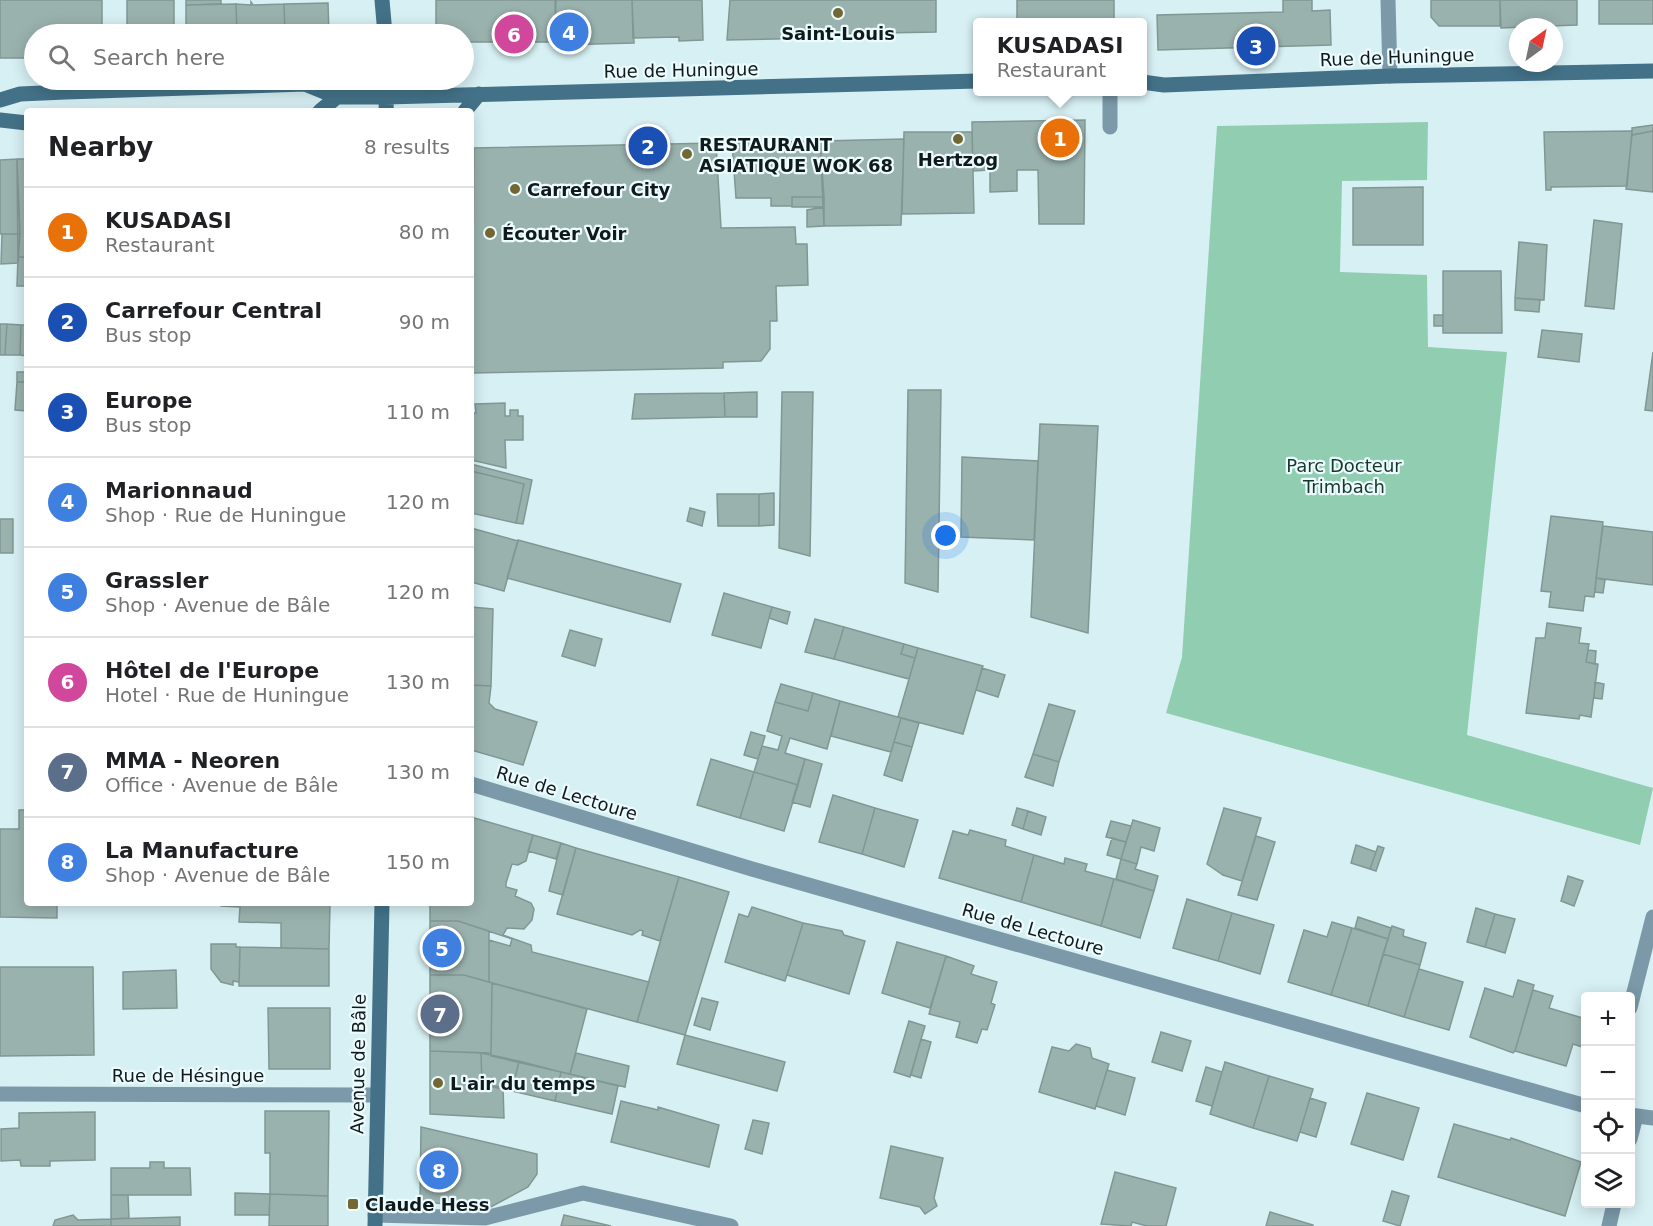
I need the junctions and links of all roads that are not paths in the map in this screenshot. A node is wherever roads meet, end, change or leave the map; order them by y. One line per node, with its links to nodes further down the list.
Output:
1 (382, 0): 3 (main road)
2 (1388, 0): 5 (street)
3 (385, 24)
4 (1653, 71): 5 (main road, Rue de Huningue)
5 (1390, 76): 7 (main road, Rue de Huningue)
6 (973, 81): 10 (main road, Rue de Huningue)
7 (1147, 83)
8 (138, 90): 13 (main road)
9 (320, 90): 12 (main road)
10 (479, 94): 14 (main road, Rue de Huningue); 16 (main road)
11 (1110, 96): 19 (street)
12 (337, 97): 14 (main road, Rue de Huningue); 15 (main road)
13 (0, 100)
14 (386, 104)
15 (324, 108)
16 (467, 108)
17 (0, 120): 18 (main road)
18 (24, 123)
19 (1110, 127)
20 (474, 784): 26 (street, Rue de Lectoure)
21 (382, 906): 25 (main road, Avenue de Bâle)
22 (1653, 917): 23 (street)
23 (1634, 992)
24 (0, 1094): 25 (street, Rue de Hésingue)
25 (376, 1095): 30 (main road, Avenue de Bâle)
26 (1581, 1105)
27 (1635, 1116): 28 (street)
28 (1653, 1118)
29 (1613, 1208): 32 (street)
30 (375, 1221): 31 (street)
31 (731, 1226)
32 (1609, 1226)

